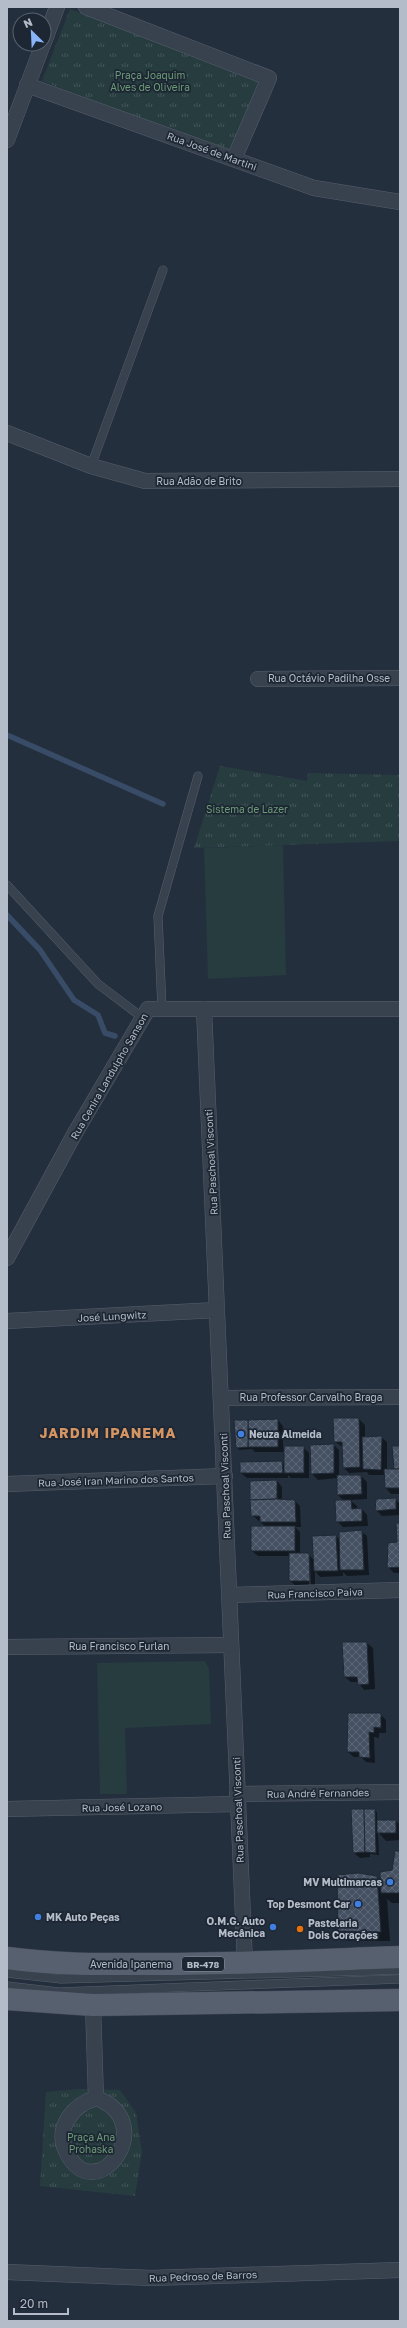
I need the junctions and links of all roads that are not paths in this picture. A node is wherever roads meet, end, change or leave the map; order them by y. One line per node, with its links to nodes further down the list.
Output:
1 (57, 7): 3 (street)
2 (86, 7): 7 (street)
3 (52, 21)
4 (41, 52): 5 (street)
5 (28, 85): 6 (street); 7 (street, Rua José de Martini)
6 (7, 140)
7 (234, 159): 8 (street, Rua José de Martini)
8 (400, 202)
9 (163, 270): 11 (lane)
10 (7, 433): 11 (street, Rua Adão de Brito)
11 (91, 466): 12 (street, Rua Adão de Brito)
12 (400, 479)
13 (400, 678): 14 (street, Rua Octávio Padilha Osse)
14 (258, 679)
15 (198, 776): 18 (lane)
16 (7, 885): 20 (lane)
17 (400, 1008): 19 (street, Rua Cenira Landulpho Sanson)
18 (162, 1009): 19 (street, Rua Cenira Landulpho Sanson); 20 (street, Rua Cenira Landulpho Sanson)
19 (204, 1009): 22 (street, Rua Paschoal Visconti)
20 (143, 1018): 21 (street, Rua Cenira Landulpho Sanson)
21 (7, 1258)
22 (218, 1310): 23 (street, José Lungwitz); 25 (street, Rua Paschoal Visconti)
23 (7, 1321)
24 (400, 1397): 25 (street, Rua Professor Carvalho Braga)
25 (222, 1398): 26 (street, Rua Paschoal Visconti)
26 (224, 1476): 27 (street, Rua José Iran Marino dos Santos); 29 (street, Rua Paschoal Visconti)
27 (7, 1484)
28 (400, 1590): 29 (street, Rua Francisco Paiva)
29 (229, 1595): 30 (street, Rua Paschoal Visconti)
30 (231, 1646): 31 (street, Rua Francisco Furlan); 33 (street, Rua Paschoal Visconti)
31 (7, 1647)
32 (400, 1792): 33 (street, Rua André Fernandes)
33 (237, 1799): 34 (street, Rua José Lozano); 37 (street, Rua Paschoal Visconti)
34 (7, 1809)
35 (400, 1957): 37 (main road, Avenida Ipanema / BR-478)
36 (7, 1958): 37 (main road, Avenida Ipanema / BR-478)
37 (245, 1964)
38 (400, 1970): 39 (lane)
39 (7, 1973)
40 (400, 1979): 41 (lane)
41 (7, 1986)
42 (7, 1999): 44 (main road)
43 (400, 2000): 44 (main road)
44 (93, 2005): 45 (street)
45 (96, 2098): 45 (street)
46 (400, 2270): 47 (street, Rua Pedroso de Barros)
47 (7, 2272)

